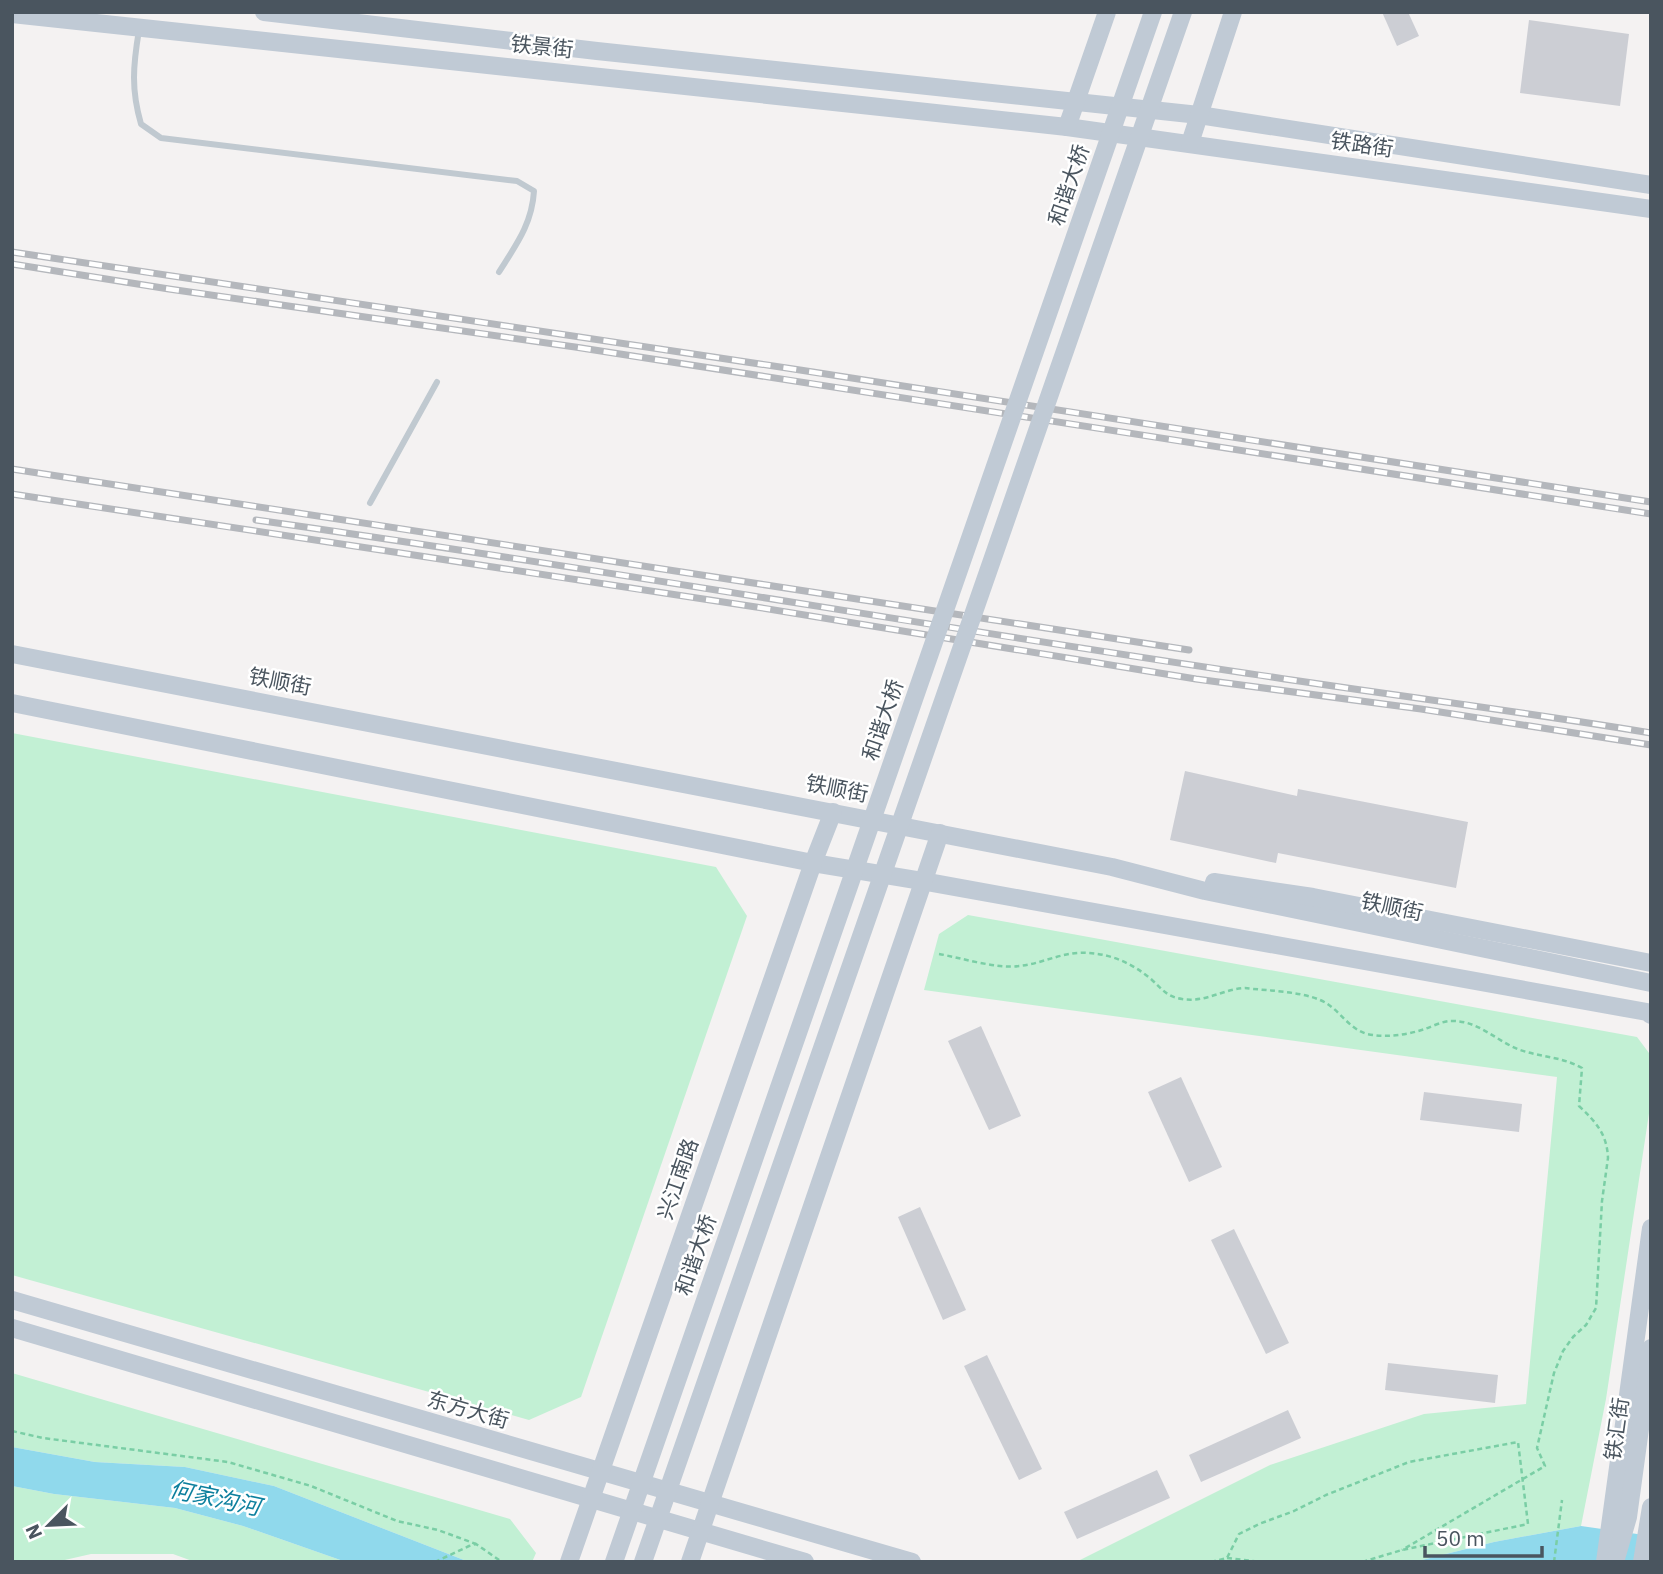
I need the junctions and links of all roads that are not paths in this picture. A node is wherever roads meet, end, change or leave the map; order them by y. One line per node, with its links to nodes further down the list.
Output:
1 (264, 12): 8 (main road, 铁景街)
2 (1107, 12): 8 (main road)
3 (1153, 12): 37 (main road, 和谐大桥, bridge)
4 (1183, 12): 38 (main road, bridge)
5 (1233, 12): 9 (main road)
6 (12, 14): 7 (main road, 铁景街)
7 (139, 28): 10 (main road, 铁景街); 14 (lane)
8 (1076, 101): 9 (main road, 铁路街); 10 (main road)
9 (1199, 115): 11 (main road); 12 (main road, 铁路街)
10 (1067, 127): 11 (main road, 铁路街)
11 (1190, 143): 13 (main road, 铁路街)
12 (1651, 185)
13 (1651, 209)
14 (499, 272)
15 (437, 382): 16 (lane)
16 (370, 503)
17 (12, 654): 19 (main road, 铁顺街)
18 (12, 703): 21 (main road)
19 (833, 812): 20 (main road, 铁顺街); 21 (main road, 兴江南路)
20 (940, 833): 22 (main road, 铁顺街); 23 (main road)
21 (813, 863): 23 (main road); 31 (main road, 兴江南路)
22 (1111, 867): 24 (main road); 25 (main road, 铁顺街)
23 (922, 881): 26 (main road); 33 (main road)
24 (1651, 963)
25 (1651, 983)
26 (1649, 1014)
27 (1651, 1228): 42 (main road)
28 (12, 1300): 31 (main road, 东方大街)
29 (12, 1328): 32 (main road)
30 (1651, 1348): 43 (main road, 铁汇街)
31 (599, 1472): 32 (main road, 兴江南路); 33 (main road, 东方大街)
32 (589, 1500): 35 (main road); 36 (main road, 兴江南路)
33 (710, 1502): 35 (main road); 41 (main road, 东方大街)
34 (1650, 1514): 44 (main road)
35 (700, 1532): 39 (main road); 40 (main road)
36 (571, 1555)
37 (614, 1562)
38 (643, 1562)
39 (690, 1562)
40 (805, 1562)
41 (912, 1562)
42 (1605, 1562)
43 (1615, 1562)
44 (1642, 1562)

